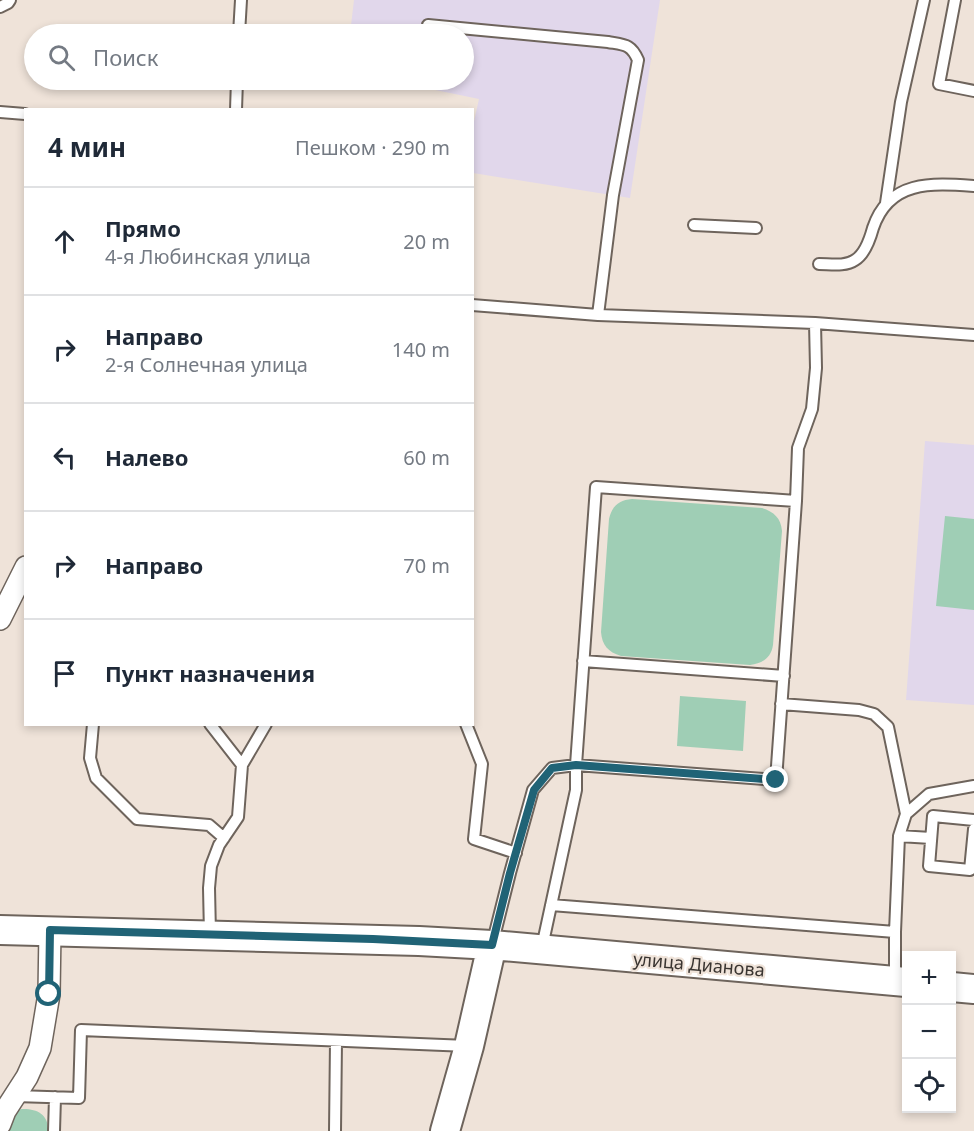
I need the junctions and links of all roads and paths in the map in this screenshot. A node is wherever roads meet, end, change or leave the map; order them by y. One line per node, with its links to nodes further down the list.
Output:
1 (10, 0): 5 (lane)
2 (241, 0): 6 (lane)
3 (924, 0): 14 (lane)
4 (955, 0): 9 (lane)
5 (0, 7)
6 (240, 24)
7 (474, 29): 19 (lane)
8 (237, 90): 10 (lane)
9 (974, 91)
10 (236, 108)
11 (0, 112): 12 (lane)
12 (24, 114)
13 (974, 186): 14 (lane)
14 (886, 203): 17 (lane)
15 (694, 225): 16 (lane)
16 (756, 228)
17 (819, 264)
18 (474, 305): 19 (lane)
19 (598, 315): 20 (lane)
20 (815, 323): 21 (lane); 22 (lane)
21 (974, 335)
22 (796, 501): 25 (lane); 26 (lane)
23 (24, 571): 24 (street)
24 (0, 619)
25 (583, 661): 26 (lane); 33 (lane)
26 (783, 676): 27 (lane)
27 (781, 704): 33 (lane); 35 (lane)
28 (93, 726): 39 (lane)
29 (212, 726): 32 (lane)
30 (265, 726): 32 (lane)
31 (467, 726): 41 (lane)
32 (242, 765): 39 (lane)
33 (576, 765): 41 (lane); 42 (lane)
34 (974, 786): 35 (lane)
35 (906, 814): 38 (lane)
36 (974, 820): 40 (lane)
37 (974, 829): 40 (lane)
38 (899, 836): 40 (lane); 45 (lane)
39 (224, 838): 46 (lane)
40 (931, 838)
41 (516, 853): 47 (lane)
42 (551, 904): 45 (lane); 48 (lane)
43 (0, 930): 44 (main road, улица Дианова)
44 (50, 930): 46 (main road, улица Дианова); 54 (street)
45 (895, 932): 49 (lane)
46 (210, 934): 47 (main road, улица Дианова)
47 (492, 945): 48 (main road, улица Дианова); 53 (main road)
48 (542, 950): 49 (main road, улица Дианова)
49 (901, 982)
50 (956, 987): 51 (main road)
51 (974, 989)
52 (336, 1041): 53 (lane); 55 (lane); 58 (lane)
53 (469, 1046): 59 (main road)
54 (15, 1096): 55 (lane); 56 (street)
55 (55, 1097): 57 (lane)
56 (0, 1124)
57 (54, 1131)
58 (335, 1131)
59 (445, 1131)

